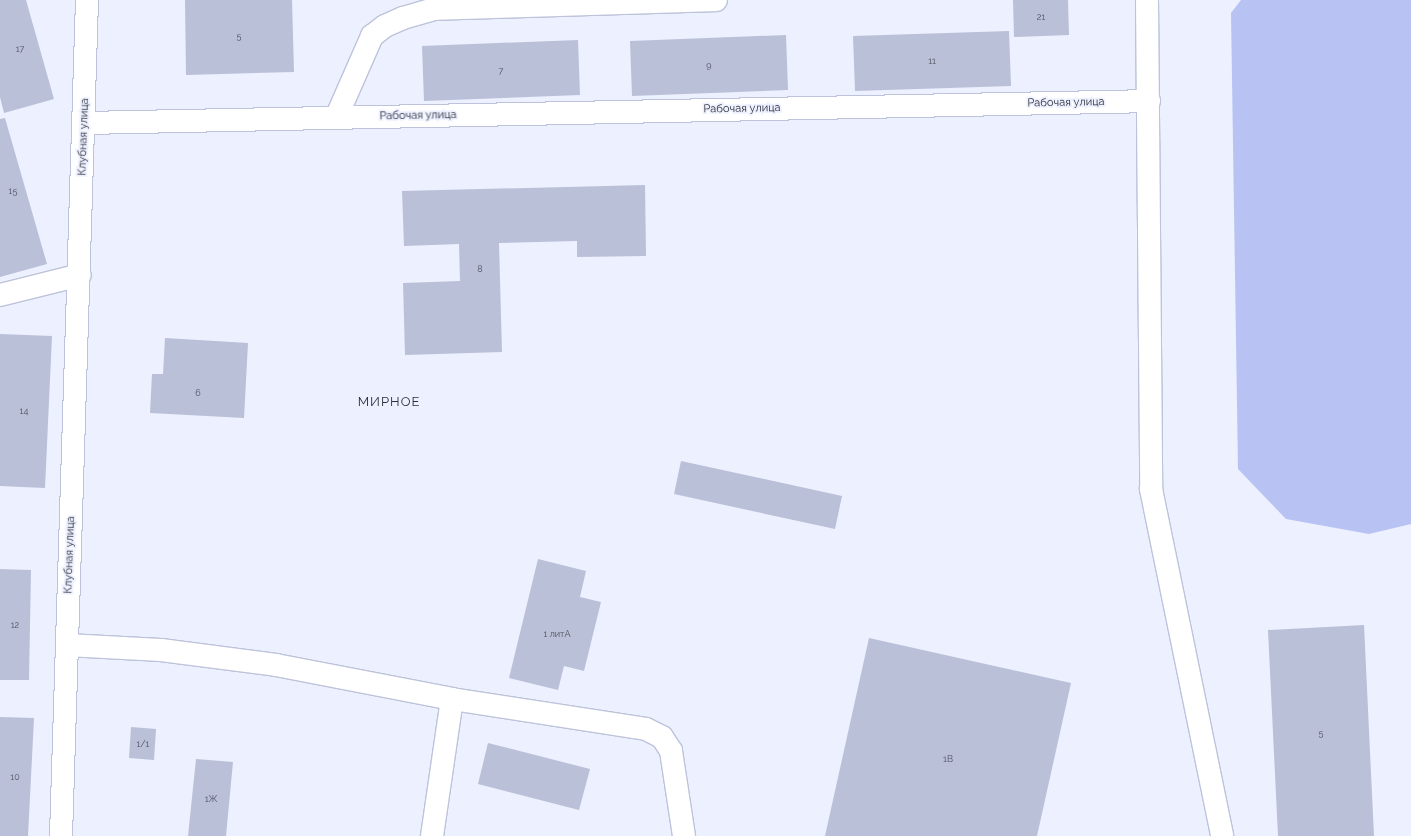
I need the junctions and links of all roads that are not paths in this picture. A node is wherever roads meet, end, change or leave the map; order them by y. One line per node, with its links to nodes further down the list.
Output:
1 (87, 0): 8 (street, Клубная улица)
2 (716, 0): 4 (street)
3 (1147, 0): 6 (street)
4 (549, 2): 5 (street)
5 (434, 4): 7 (street)
6 (1149, 101): 7 (street, Рабочая улица); 16 (street)
7 (336, 118): 8 (street, Рабочая улица)
8 (85, 123): 9 (street, Клубная улица)
9 (80, 274): 10 (street); 11 (street, Клубная улица)
10 (0, 295)
11 (67, 645): 12 (street); 13 (street, Клубная улица)
12 (452, 699): 14 (street); 15 (street)
13 (61, 836)
14 (432, 836)
15 (684, 836)
16 (1222, 836)

